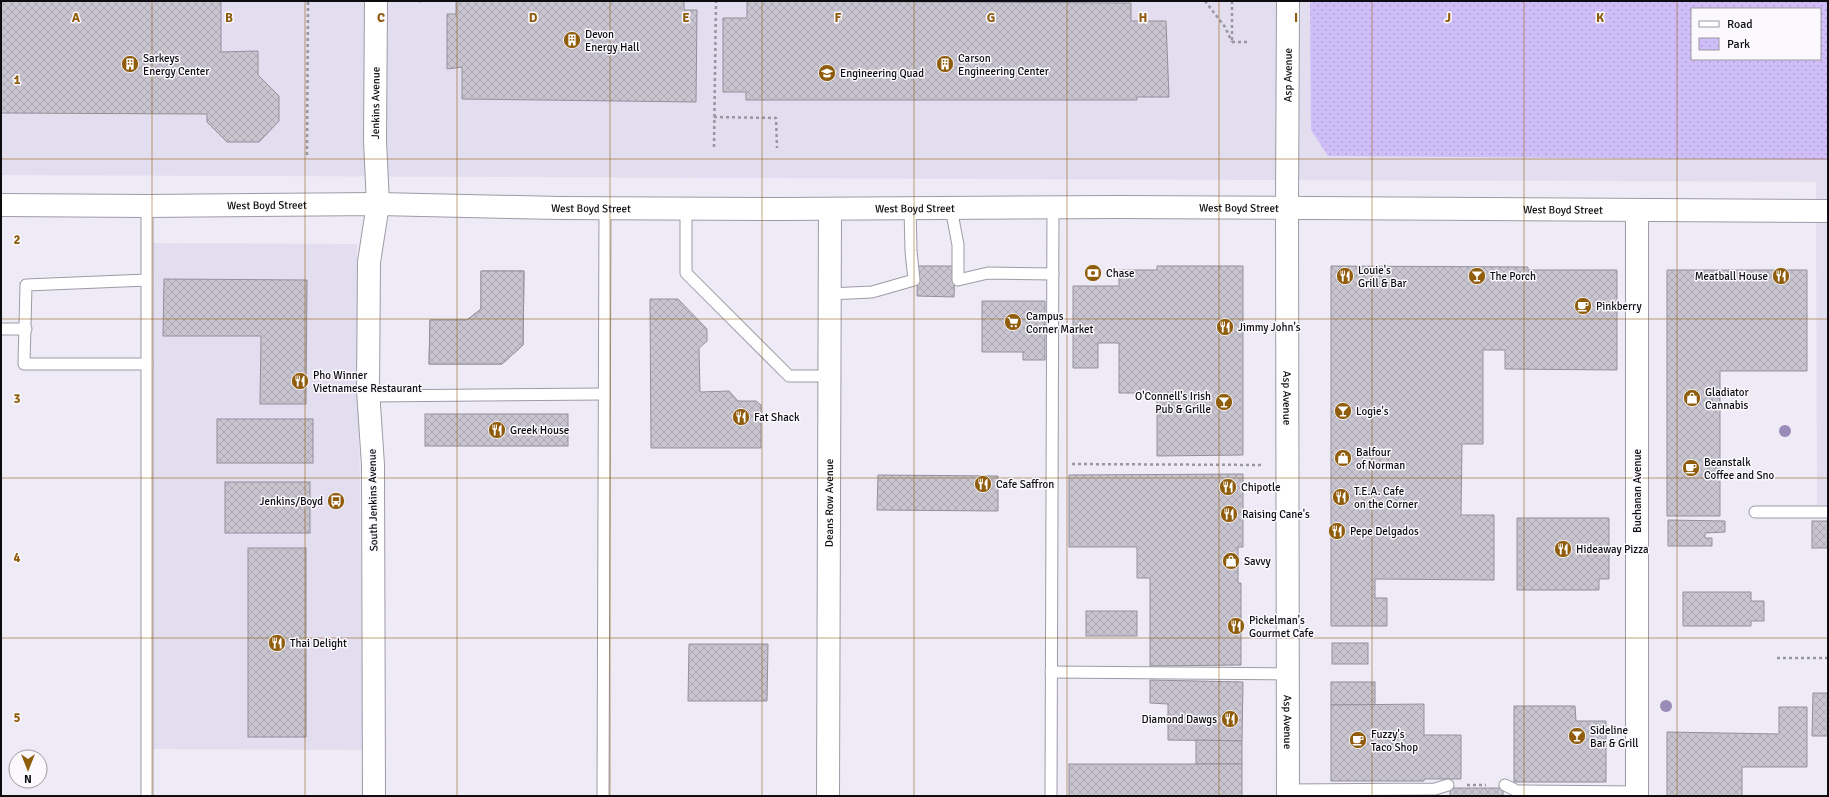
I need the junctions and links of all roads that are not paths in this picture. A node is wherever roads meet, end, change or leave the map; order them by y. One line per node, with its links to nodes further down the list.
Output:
1 (376, 1): 3 (street, Jenkins Avenue)
2 (1288, 1): 11 (street, Asp Avenue)
3 (378, 204): 5 (street, West Boyd Street); 7 (street, West Boyd Street); 23 (street, South Jenkins Avenue)
4 (1, 205): 5 (street, West Boyd Street)
5 (147, 206): 16 (lane)
6 (1053, 207): 10 (street, West Boyd Street); 11 (street, West Boyd Street); 15 (lane)
7 (605, 208): 8 (street, West Boyd Street); 22 (lane)
8 (686, 208): 12 (street, West Boyd Street); 21 (lane)
9 (910, 208): 10 (street, West Boyd Street); 12 (street, West Boyd Street); 17 (lane)
10 (951, 208): 15 (lane)
11 (1287, 208): 13 (street, West Boyd Street); 27 (street, Asp Avenue)
12 (830, 209): 17 (street, Deans Row Avenue)
13 (1637, 210): 14 (street, West Boyd Street); 31 (street, Buchanan Avenue)
14 (1828, 211)
15 (1053, 274): 26 (lane)
16 (147, 280): 19 (lane); 20 (lane)
17 (829, 294): 21 (street, Deans Row Avenue)
18 (1, 329): 19 (lane)
19 (26, 329): 20 (lane)
20 (147, 364): 32 (lane)
21 (829, 376): 35 (street, Deans Row Avenue)
22 (604, 394): 23 (lane); 34 (lane)
23 (369, 396): 33 (street, South Jenkins Avenue)
24 (1755, 512): 25 (lane)
25 (1828, 512)
26 (1051, 672): 27 (lane); 36 (lane)
27 (1288, 674): 30 (street, Asp Avenue)
28 (1448, 785): 30 (lane)
29 (1505, 785): 31 (lane)
30 (1288, 793)
31 (1637, 794)
32 (147, 796)
33 (374, 796)
34 (603, 796)
35 (828, 796)
36 (1051, 796)

